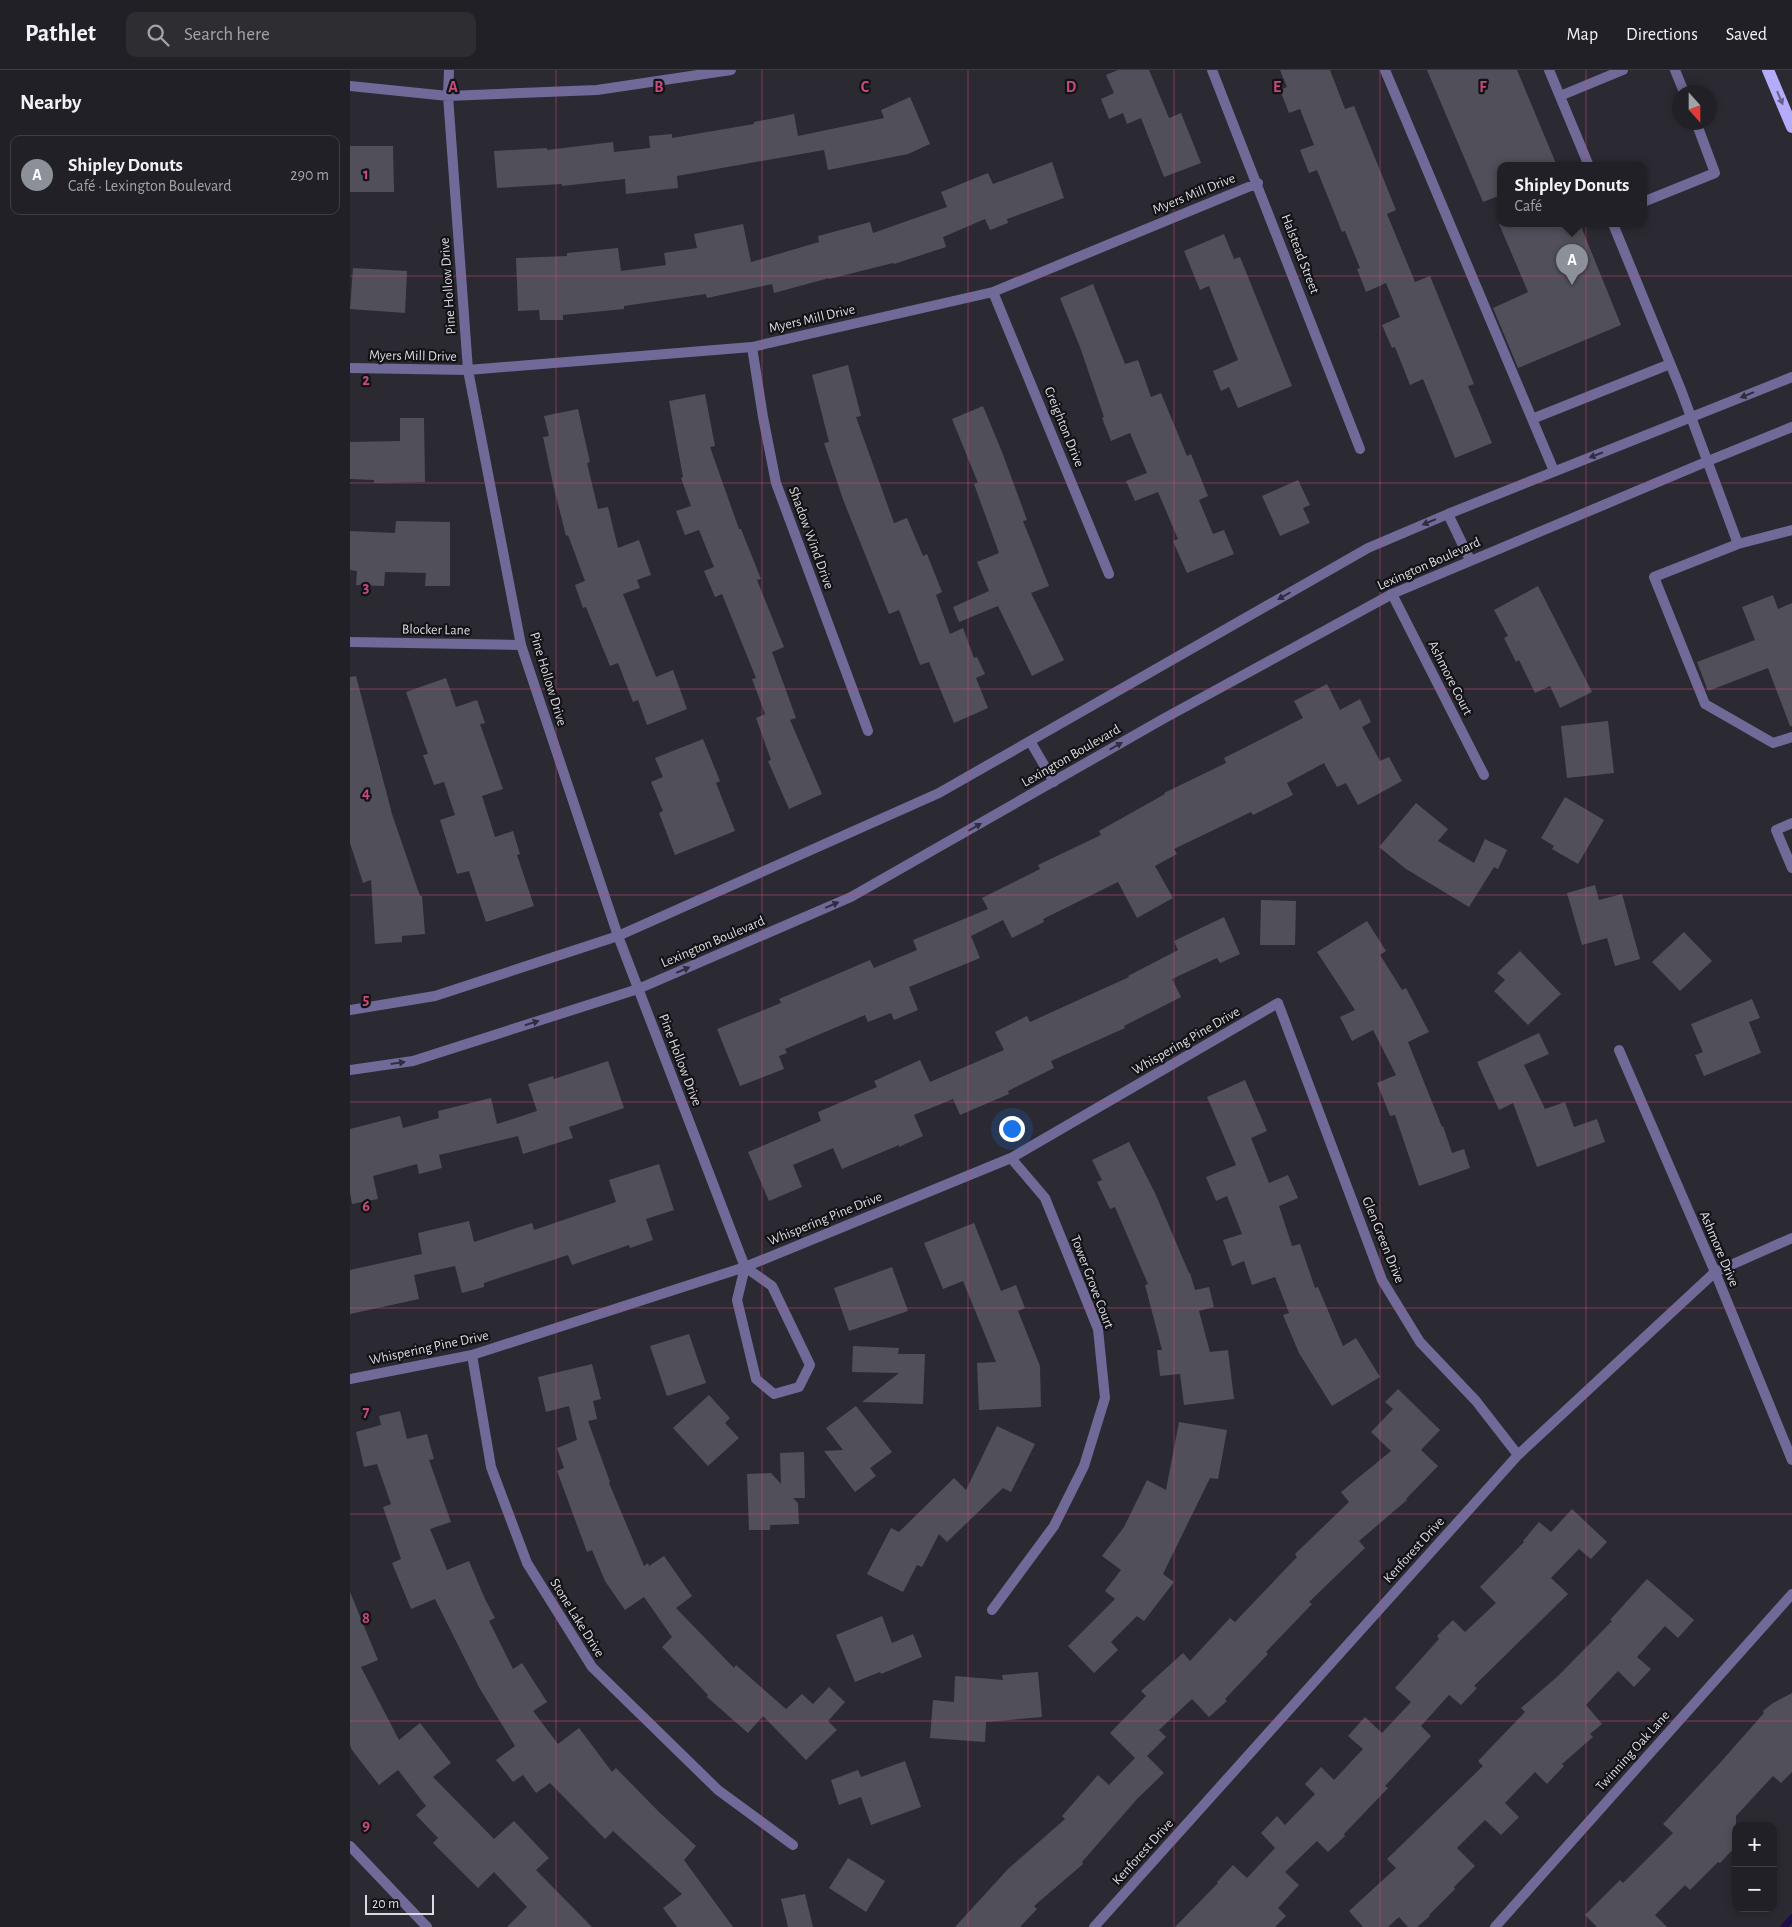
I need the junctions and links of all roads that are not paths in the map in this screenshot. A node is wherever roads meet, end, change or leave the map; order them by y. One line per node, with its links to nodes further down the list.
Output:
1 (449, 70): 11 (street, Pine Hollow Drive)
2 (731, 70): 11 (street)
3 (1212, 70): 16 (street, Halstead Street)
4 (1385, 70): 26 (street)
5 (1549, 70): 12 (street)
6 (1623, 70): 12 (street)
7 (1675, 70): 9 (street)
8 (1768, 70): 13 (main road, one-way to 13)
9 (1681, 85)
10 (350, 86): 11 (street)
11 (448, 96): 23 (street, Pine Hollow Drive)
12 (1560, 96): 15 (street)
13 (1792, 127)
14 (1699, 130): 17 (street)
15 (1587, 162)
16 (1258, 183): 19 (street, Myers Mill Drive); 28 (street, Halstead Street)
17 (1647, 200)
18 (1614, 227): 21 (street)
19 (993, 292): 20 (street, Myers Mill Drive); 35 (street, Creighton Drive)
20 (752, 347): 23 (street, Myers Mill Drive); 39 (street, Shadow Wind Drive)
21 (1670, 364): 25 (street); 26 (street)
22 (350, 368): 23 (street, Myers Mill Drive)
23 (468, 370): 38 (street, Pine Hollow Drive)
24 (1792, 377): 25 (street, one-way to 25)
25 (1691, 417): 29 (street); 30 (street, one-way to 30)
26 (1532, 419): 30 (street)
27 (1792, 427): 29 (street, Lexington Boulevard)
28 (1360, 449)
29 (1708, 461): 33 (street); 34 (street, Lexington Boulevard)
30 (1554, 471): 31 (street)
31 (1448, 514): 34 (street); 41 (street, one-way to 41)
32 (1792, 530): 33 (street)
33 (1738, 544): 40 (street)
34 (1470, 560): 36 (street, Lexington Boulevard)
35 (1109, 574)
36 (1392, 594): 42 (street, Ashmore Court); 43 (street, Lexington Boulevard, one-way to 36)
37 (350, 642): 38 (street, Blocker Lane)
38 (521, 646): 46 (street, Pine Hollow Drive)
39 (868, 731)
40 (1792, 737)
41 (1030, 741): 43 (street); 46 (street)
42 (1484, 775)
43 (1054, 782): 47 (street, Lexington Boulevard, one-way to 43)
44 (1792, 823): 45 (street)
45 (1792, 868)
46 (618, 936): 47 (street, Pine Hollow Drive); 49 (street)
47 (638, 989): 51 (street, Lexington Boulevard, one-way to 47); 54 (street, Pine Hollow Drive)
48 (1278, 1003): 52 (street, Whispering Pine Drive); 58 (street, Glen Green Drive)
49 (350, 1010)
50 (1619, 1050): 55 (street, Ashmore Drive)
51 (350, 1070)
52 (1011, 1158): 54 (street, Whispering Pine Drive); 61 (street, Tower Grove Court)
53 (1792, 1238): 55 (street, Kenforest Drive)
54 (745, 1267): 54 (street); 56 (street, Whispering Pine Drive)
55 (1715, 1272): 58 (street, Kenforest Drive); 59 (street, Ashmore Drive)
56 (472, 1356): 57 (street, Whispering Pine Drive); 62 (street, Stone Lake Drive)
57 (350, 1379)
58 (1518, 1455): 65 (street, Kenforest Drive)
59 (1792, 1460)
60 (1792, 1594): 66 (street, Twinning Oak Lane)
61 (992, 1610)
62 (793, 1844)
63 (350, 1846): 64 (street)
64 (427, 1927)
65 (1094, 1927)
66 (1495, 1927)

